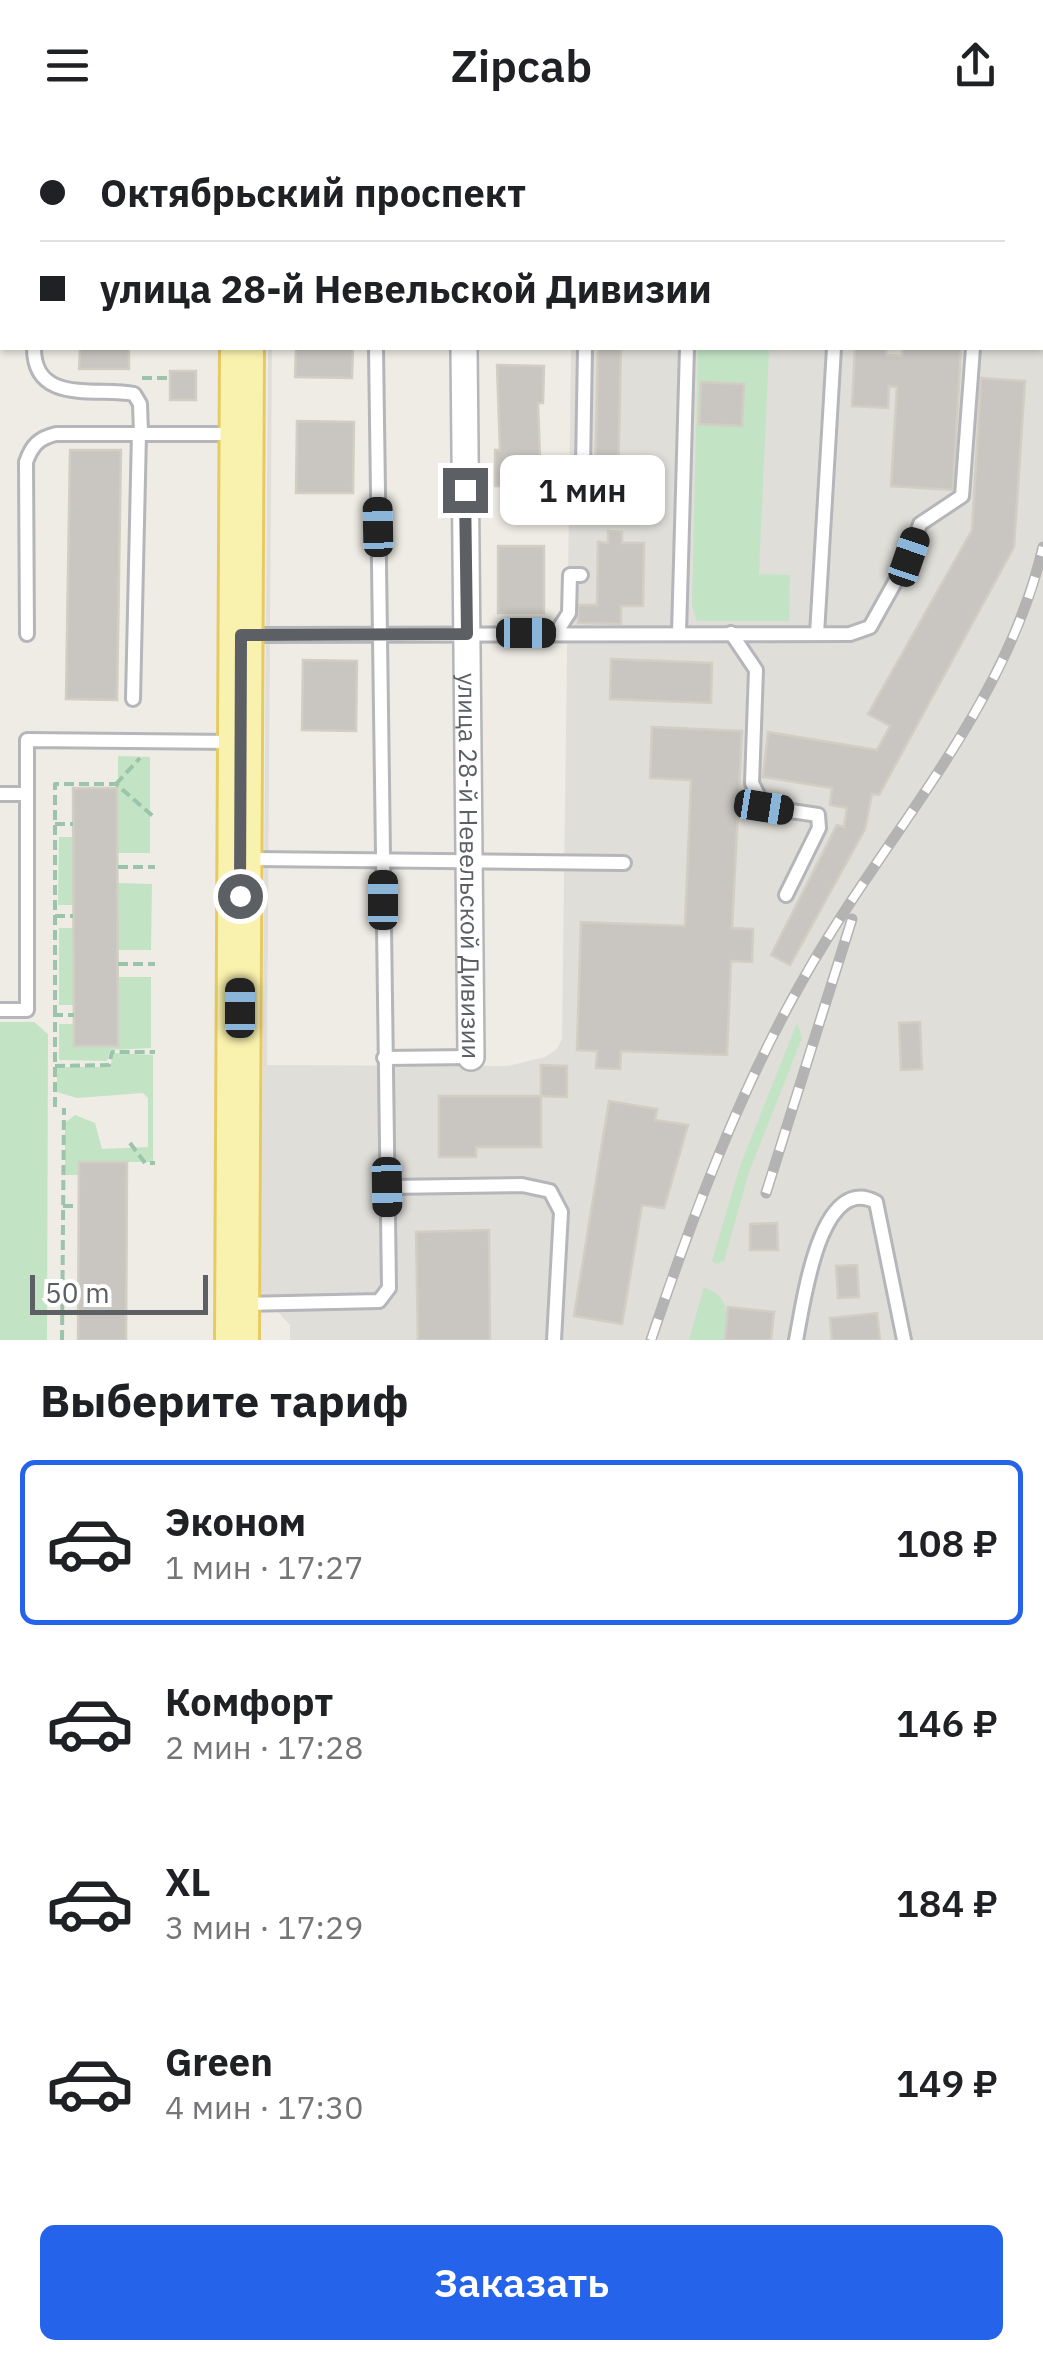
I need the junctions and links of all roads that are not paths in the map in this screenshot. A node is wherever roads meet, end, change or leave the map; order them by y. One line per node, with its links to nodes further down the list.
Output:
1 (34, 350): 9 (lane)
2 (242, 350): 10 (main road)
3 (376, 350): 15 (lane)
4 (464, 350): 16 (street, улица 28-й Невельской Дивизии)
5 (585, 350): 11 (lane)
6 (687, 350): 17 (lane)
7 (834, 350): 19 (lane)
8 (973, 350): 19 (lane)
9 (140, 433): 10 (lane); 14 (lane); 21 (lane)
10 (242, 434): 20 (main road)
11 (583, 467)
12 (581, 575): 13 (lane)
13 (556, 633): 16 (lane); 17 (lane)
14 (27, 634)
15 (380, 634): 16 (lane); 20 (lane); 26 (lane)
16 (467, 634): 27 (street, улица 28-й Невельской Дивизии)
17 (678, 634): 18 (lane)
18 (731, 634): 19 (lane); 29 (lane)
19 (817, 634)
20 (241, 635): 22 (main road)
21 (133, 699)
22 (240, 742): 24 (lane); 25 (main road)
23 (0, 794): 24 (lane)
24 (27, 794): 30 (lane)
25 (241, 859): 26 (lane); 34 (main road)
26 (382, 860): 27 (lane); 32 (lane)
27 (469, 862): 28 (lane); 31 (street, улица 28-й Невельской Дивизии)
28 (624, 863)
29 (786, 895)
30 (0, 1010)
31 (471, 1057): 32 (lane, улица 28-й Невельской Дивизии)
32 (384, 1058): 33 (lane)
33 (387, 1187): 34 (lane); 35 (lane)
34 (237, 1322)
35 (554, 1340)
36 (796, 1340): 37 (lane)
37 (904, 1340)

